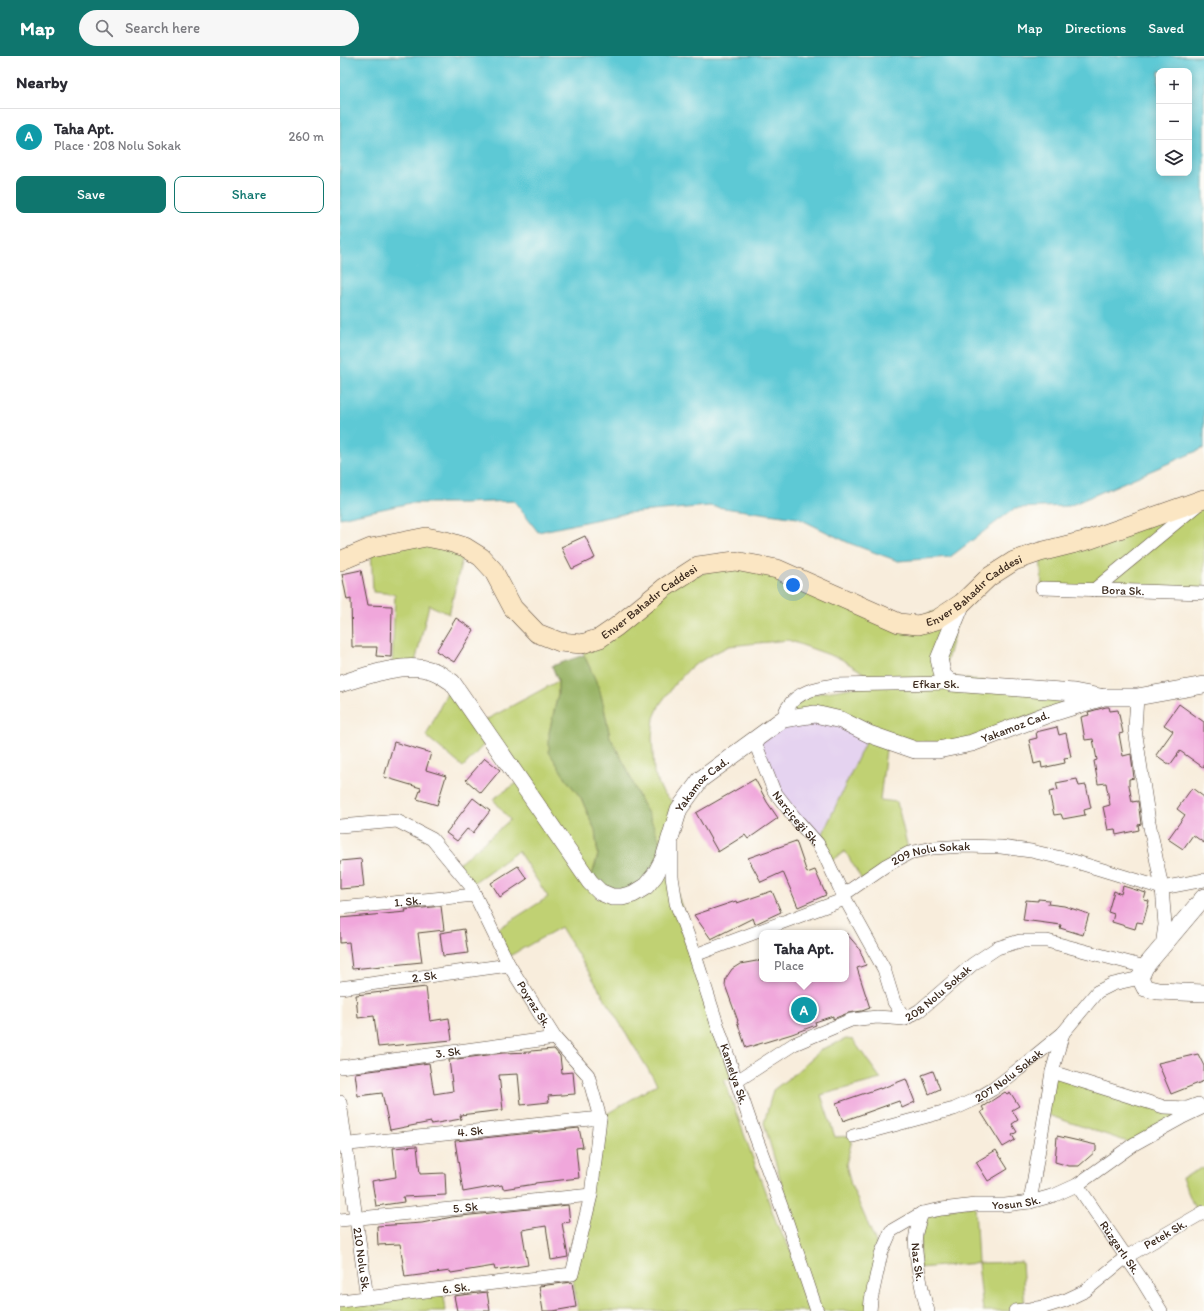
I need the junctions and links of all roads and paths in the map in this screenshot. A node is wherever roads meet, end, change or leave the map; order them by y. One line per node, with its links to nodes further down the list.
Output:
1 (1204, 500): 4 (street); 6 (main road, Enver Bahadır Caddesi)
2 (340, 561): 6 (main road, Enver Bahadır Caddesi)
3 (1042, 588): 4 (street, Bora Sk.)
4 (1094, 590): 5 (street, Bora Sk.)
5 (1204, 593)
6 (962, 603): 7 (street)
7 (951, 683): 11 (street, Efkar Sk.); 12 (street, Efkar Sk.)
8 (340, 684): 15 (street, Yakamoz Cad.)
9 (1204, 685): 10 (street, Yakamoz Cad.)
10 (1137, 697): 11 (street, Yakamoz Cad.); 17 (street)
11 (1104, 698): 12 (street, Yakamoz Cad.)
12 (784, 719): 13 (street, Yakamoz Cad.)
13 (754, 740): 15 (street, Yakamoz Cad.); 19 (street, Narçiçeği Sk.)
14 (340, 826): 18 (street, Poyraz Sk.)
15 (671, 833): 25 (street, Kamelya Sk.)
16 (1204, 880): 17 (street)
17 (1162, 888): 19 (street, 209 Nolu Sokak); 24 (street)
18 (475, 895): 21 (street, 1. Sk.); 26 (street, Poyraz Sk.)
19 (844, 897): 22 (street, 209 Nolu Sokak); 30 (street)
20 (1204, 898): 24 (street)
21 (340, 908)
22 (759, 930)
23 (759, 930): 25 (street, 209 Nolu Sokak)
24 (1162, 946): 27 (street)
25 (695, 955): 35 (street, Kamelya Sk.)
26 (509, 965): 28 (street, 2. Sk); 32 (street, Poyraz Sk.)
27 (1142, 973): 29 (street); 30 (street, 208 Nolu Sokak); 31 (street, 207 Nolu Sokak)
28 (340, 988)
29 (1204, 992)
30 (904, 1019): 35 (street, 208 Nolu Sokak)
31 (1063, 1033): 34 (street); 40 (street, 207 Nolu Sokak)
32 (555, 1038): 33 (street, 3. Sk); 39 (street, Poyraz Sk.)
33 (340, 1068)
34 (1052, 1072): 37 (street); 44 (street)
35 (736, 1082): 53 (street, Kamelya Sk.)
36 (340, 1102): 41 (street, 210 Nolu Sk.)
37 (1204, 1102)
38 (1204, 1107): 42 (street, Yosun Sk.)
39 (600, 1118): 41 (street, 4. Sk); 43 (street, Poyraz Sk.)
40 (853, 1136)
41 (343, 1145): 47 (street, 210 Nolu Sk.)
42 (1077, 1186): 44 (street, Yosun Sk.); 49 (street, Rüzgarlı Sk.)
43 (591, 1195): 47 (street, 5. Sk); 50 (street, Poyraz Sk.)
44 (1030, 1202): 46 (street, Yosun Sk.)
45 (1204, 1212): 49 (street, Petek Sk.)
46 (922, 1213): 54 (street, Yosun Sk.); 55 (street, Naz Sk.)
47 (356, 1218): 48 (street, 5. Sk); 51 (street, 210 Nolu Sk.)
48 (340, 1220)
49 (1126, 1257): 56 (street, Petek Sk.); 57 (street, Rüzgarlı Sk.)
50 (572, 1274): 51 (street, 6. Sk.)
51 (367, 1298): 52 (street, 6. Sk.)
52 (340, 1301)
53 (817, 1311)
54 (870, 1311)
55 (928, 1311)
56 (1015, 1311)
57 (1161, 1311)

